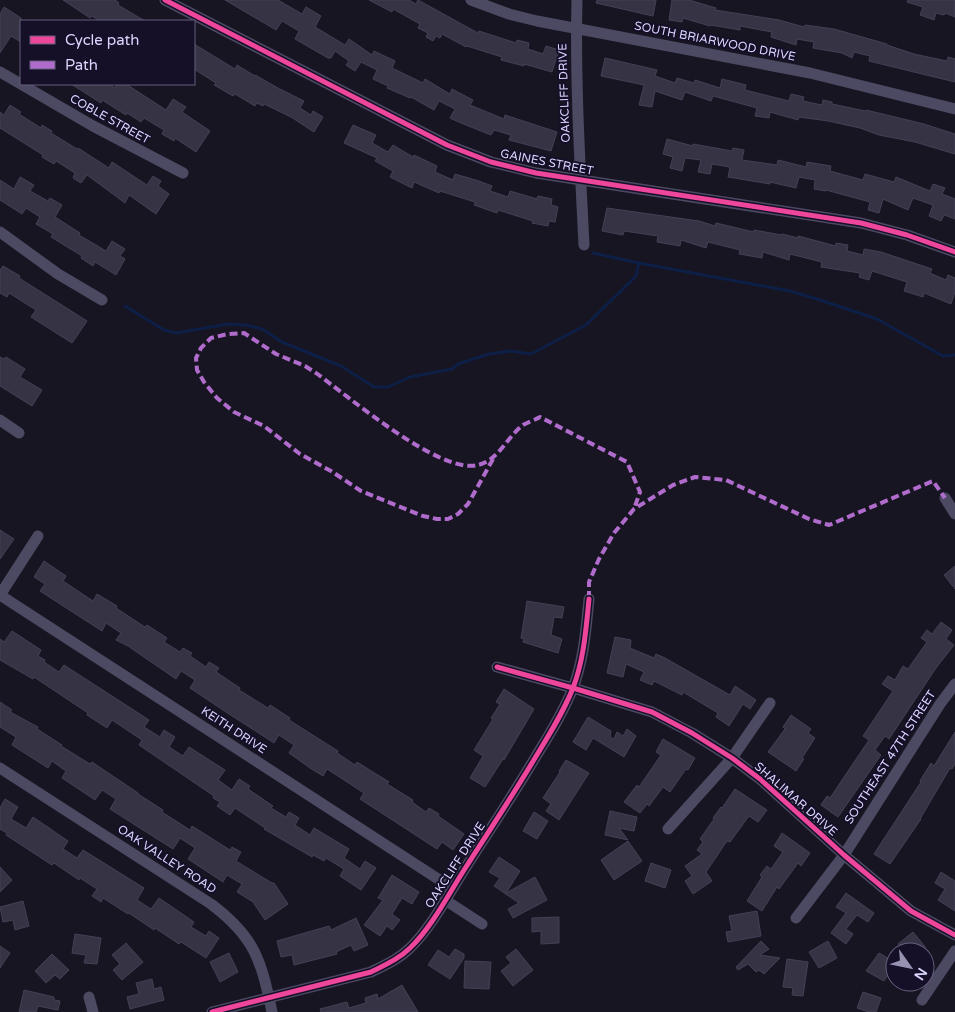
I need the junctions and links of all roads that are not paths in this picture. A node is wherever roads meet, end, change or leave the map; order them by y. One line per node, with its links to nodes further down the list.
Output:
1 (165, 0): 10 (street, GAINES STREET)
2 (471, 0): 4 (street, SOUTH BRIARWOOD DRIVE)
3 (577, 0): 4 (street, OAKCLIFF DRIVE)
4 (576, 28): 8 (street, SOUTH BRIARWOOD DRIVE); 10 (street, OAKCLIFF DRIVE)
5 (0, 72): 6 (street, COBLE STREET)
6 (20, 84)
7 (22, 85): 9 (street, COBLE STREET)
8 (955, 109)
9 (183, 173)
10 (580, 180): 12 (street, OAKCLIFF DRIVE); 13 (street, GAINES STREET)
11 (0, 232): 14 (street)
12 (584, 245)
13 (955, 252)
14 (102, 300)
15 (0, 420): 16 (street)
16 (19, 433)
17 (945, 498): 18 (street)
18 (955, 514)
19 (38, 536): 20 (street)
20 (0, 595): 30 (street, KEITH DRIVE)
21 (589, 599): 24 (street, OAKCLIFF DRIVE)
22 (497, 667): 24 (street, SHALIMAR DRIVE)
23 (955, 684): 29 (street, SOUTHEAST 47TH STREET)
24 (573, 688): 26 (street, SHALIMAR DRIVE); 30 (street, OAKCLIFF DRIVE)
25 (770, 703): 26 (street)
26 (732, 758): 28 (street); 29 (street, SHALIMAR DRIVE)
27 (0, 768): 37 (street, OAK VALLEY ROAD)
28 (668, 829)
29 (844, 855): 32 (street, SOUTHEAST 47TH STREET); 34 (street, SHALIMAR DRIVE)
30 (452, 888): 31 (street, OAKCLIFF DRIVE)
31 (445, 900): 33 (street); 37 (street, OAKCLIFF DRIVE)
32 (796, 918)
33 (482, 924)
34 (955, 935)
35 (955, 951): 38 (street)
36 (89, 997): 39 (street)
37 (269, 997): 40 (street, OAKCLIFF DRIVE); 41 (street, OAK VALLEY ROAD)
38 (922, 1000)
39 (93, 1012)
40 (212, 1012)
41 (272, 1012)

